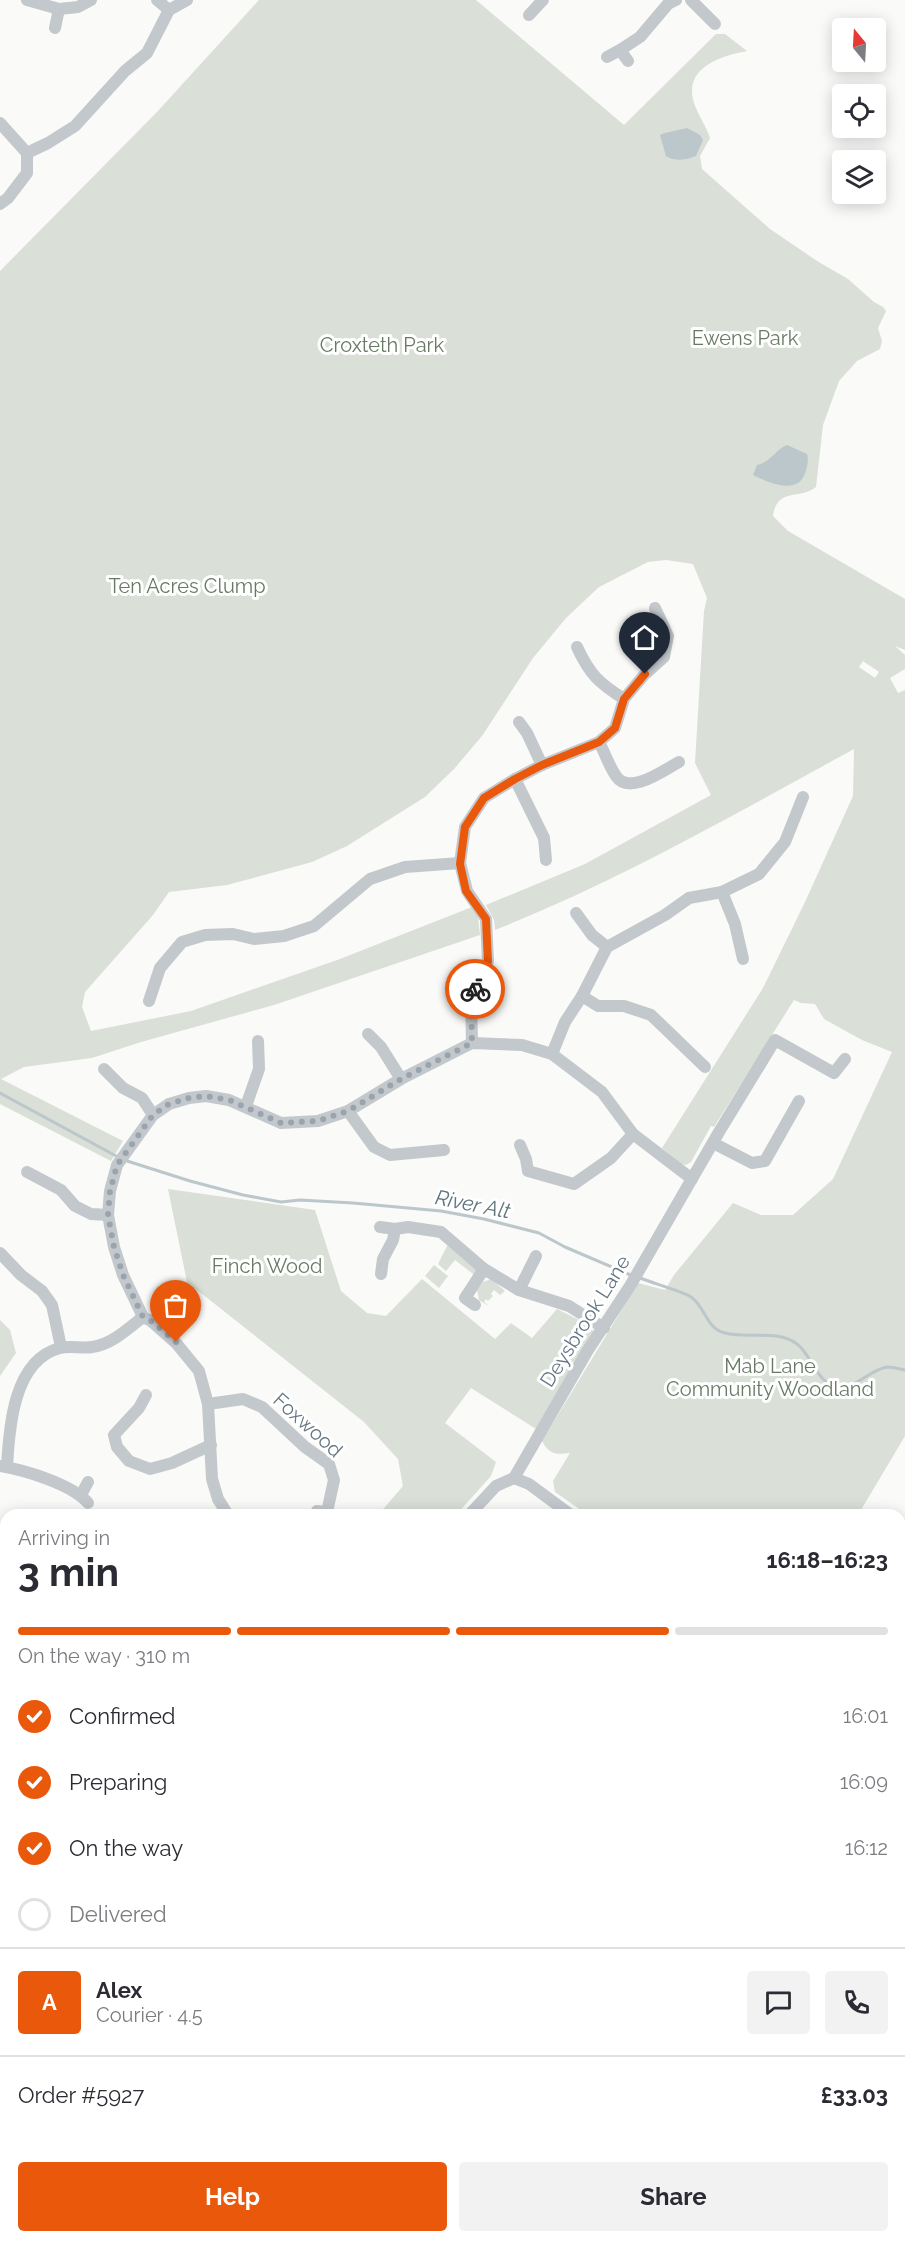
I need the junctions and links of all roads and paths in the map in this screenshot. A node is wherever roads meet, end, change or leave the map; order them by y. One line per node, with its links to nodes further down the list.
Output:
1 (27, 0): 8 (street)
2 (91, 0): 8 (street)
3 (157, 0): 9 (street)
4 (187, 0): 9 (street)
5 (676, 0): 13 (street)
6 (691, 0): 11 (street)
7 (539, 1): 10 (street)
8 (58, 9): 12 (street)
9 (169, 10): 17 (street)
10 (529, 15)
11 (715, 24)
12 (55, 28)
13 (620, 50): 14 (street); 15 (street)
14 (607, 57)
15 (628, 62)
16 (0, 123): 17 (street)
17 (27, 153): 18 (street)
18 (0, 204)
19 (655, 608): 21 (street)
20 (578, 647): 21 (street)
21 (624, 699): 23 (street)
22 (519, 722): 25 (street)
23 (599, 742): 24 (street); 25 (street)
24 (679, 762)
25 (542, 765): 26 (street)
26 (515, 779): 28 (street); 29 (street)
27 (803, 797): 30 (street)
28 (546, 860)
29 (460, 864): 35 (street); 38 (street)
30 (722, 892): 32 (street); 33 (street)
31 (576, 912): 32 (street)
32 (606, 947): 34 (street)
33 (743, 959)
34 (582, 996): 39 (street); 41 (street)
35 (149, 1001)
36 (368, 1034): 43 (street)
37 (258, 1041): 45 (street)
38 (472, 1043): 39 (street); 43 (street)
39 (552, 1054): 48 (street)
40 (845, 1059): 49 (street, Deysbrook Lane)
41 (705, 1067)
42 (104, 1069): 47 (street)
43 (401, 1079): 46 (street)
44 (799, 1101): 49 (street)
45 (246, 1106): 46 (street); 47 (street)
46 (348, 1111): 51 (street)
47 (153, 1115): 54 (street)
48 (633, 1134): 50 (street); 53 (street)
49 (716, 1137): 53 (street, Deysbrook Lane)
50 (520, 1145)
51 (444, 1150)
52 (27, 1172): 54 (street)
53 (692, 1179): 64 (street, Deysbrook Lane)
54 (108, 1215): 63 (street)
55 (380, 1227): 56 (street)
56 (395, 1229): 59 (street); 60 (street)
57 (0, 1252): 65 (street)
58 (536, 1256): 61 (street)
59 (484, 1269): 61 (street); 62 (street)
60 (382, 1274)
61 (519, 1290): 64 (street)
62 (475, 1305)
63 (143, 1317): 65 (street); 67 (street)
64 (604, 1328): 70 (street, Deysbrook Lane)
65 (61, 1347): 69 (street)
66 (146, 1395): 68 (street)
67 (208, 1404): 68 (street); 73 (street, Foxwood)
68 (211, 1445): 72 (street)
69 (3, 1467): 71 (street)
70 (514, 1478): 74 (street, Deysbrook Lane); 75 (street)
71 (88, 1482)
72 (224, 1509)
73 (328, 1509)
74 (475, 1509)
75 (563, 1509)

